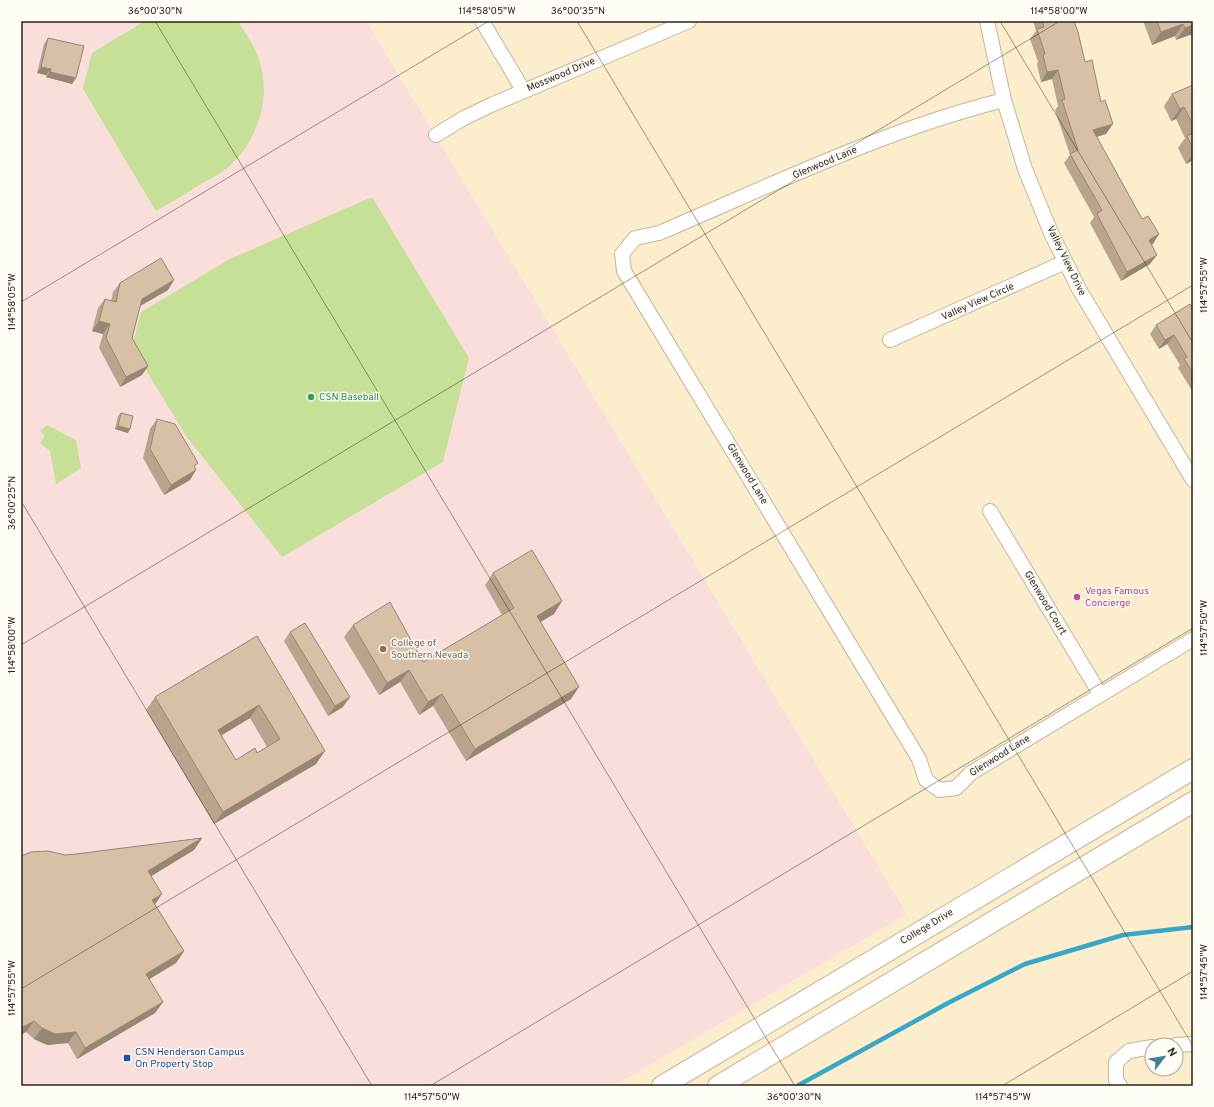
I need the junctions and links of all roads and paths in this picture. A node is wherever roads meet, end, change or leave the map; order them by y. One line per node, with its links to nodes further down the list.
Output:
1 (482, 21): 4 (street)
2 (689, 21): 4 (street, Mosswood Drive)
3 (987, 21): 5 (street, Valley View Drive)
4 (523, 90): 6 (street, Mosswood Drive)
5 (1004, 100): 7 (street, Valley View Drive); 12 (street, Glenwood Lane)
6 (436, 135)
7 (1065, 262): 8 (street, Valley View Circle); 9 (street, Valley View Drive)
8 (890, 340)
9 (1193, 480)
10 (990, 512): 12 (street, Glenwood Court)
11 (1193, 639): 12 (street, Glenwood Lane)
12 (1100, 694)
13 (1193, 769): 15 (main road, College Drive)
14 (1193, 802): 17 (main road)
15 (829, 986): 16 (main road, College Drive); 17 (main road)
16 (806, 1000): 18 (main road); 20 (main road, College Drive)
17 (844, 1012): 18 (main road)
18 (821, 1025): 21 (main road)
19 (1144, 1048): 22 (street)
20 (662, 1086)
21 (718, 1086)
22 (1120, 1086)

